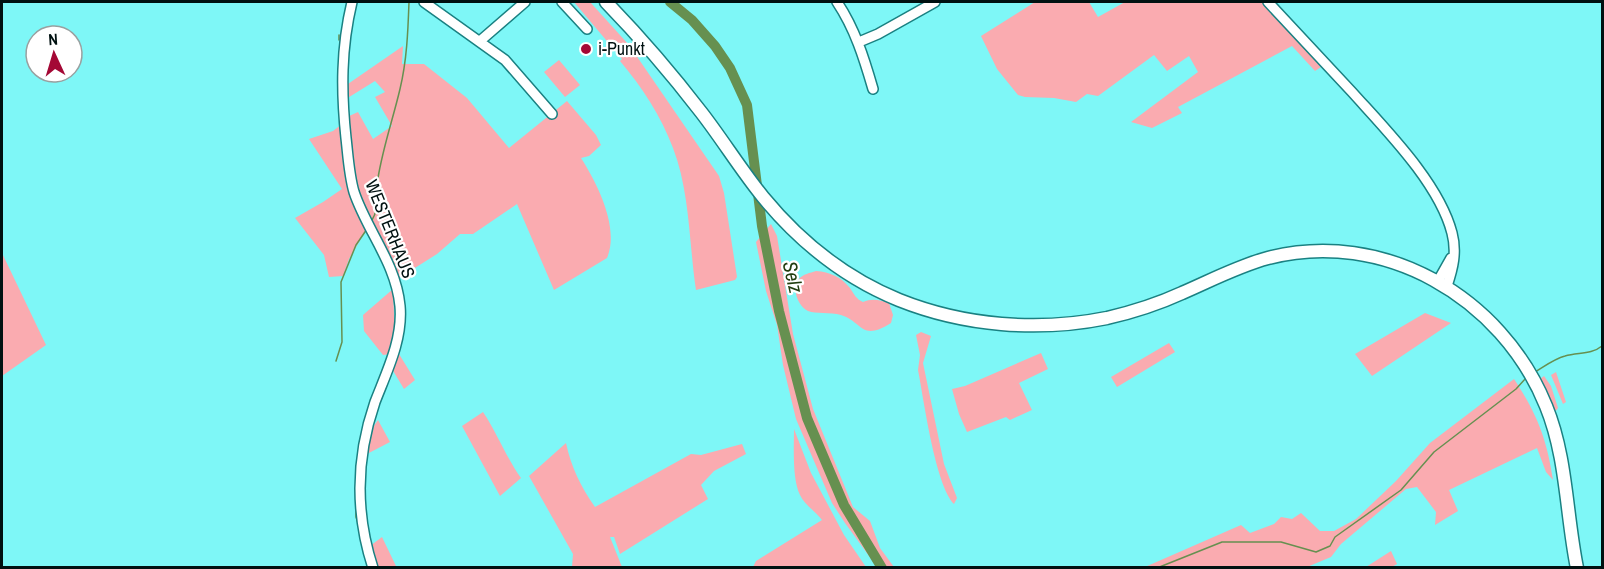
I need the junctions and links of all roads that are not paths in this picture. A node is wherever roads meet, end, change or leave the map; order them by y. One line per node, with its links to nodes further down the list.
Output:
1 (352, 2): 15 (street, WESTERHAUS)
2 (424, 2): 10 (street)
3 (525, 2): 10 (street)
4 (562, 2): 9 (street)
5 (606, 2): 14 (main road)
6 (837, 2): 11 (street)
7 (935, 2): 11 (street)
8 (1268, 2): 14 (street)
9 (587, 29)
10 (480, 41): 13 (street)
11 (859, 42): 12 (street)
12 (873, 89)
13 (552, 114)
14 (1442, 284): 16 (main road)
15 (374, 567)
16 (1577, 567)

